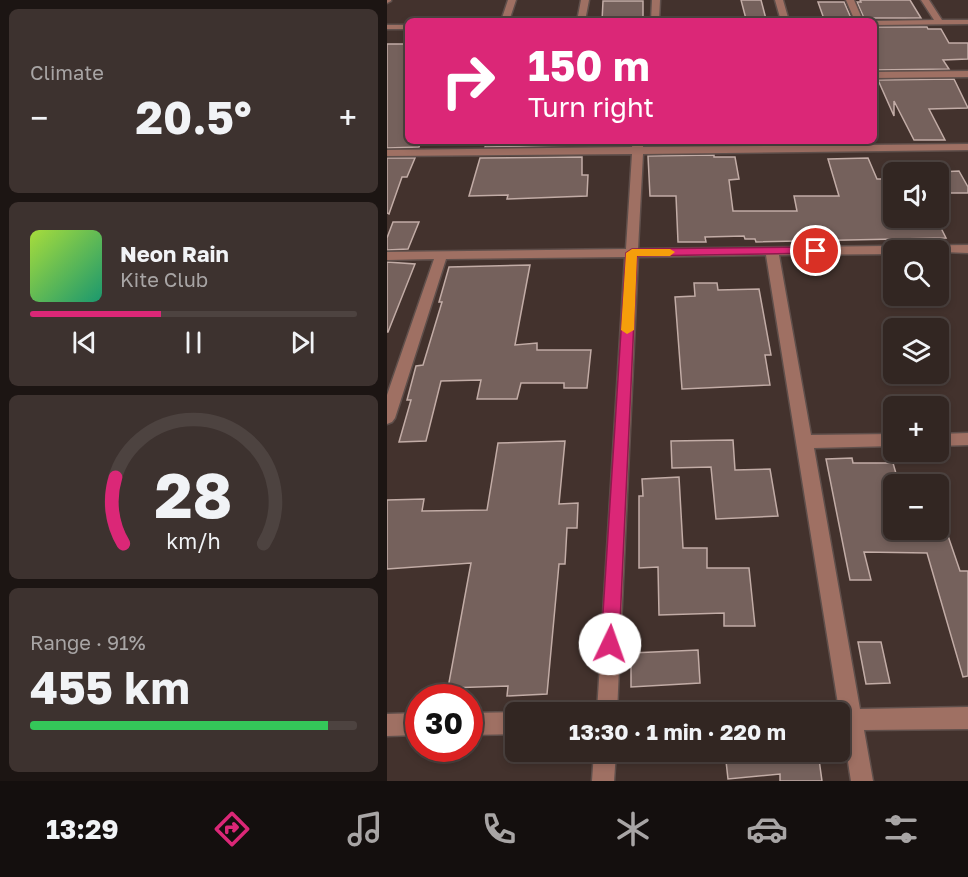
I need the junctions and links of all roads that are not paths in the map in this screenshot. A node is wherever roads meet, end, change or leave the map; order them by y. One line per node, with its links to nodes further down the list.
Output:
1 (512, 0): 7 (street)
2 (585, 0): 8 (street)
3 (656, 0): 9 (street)
4 (779, 0): 10 (street)
5 (850, 0): 11 (street)
6 (925, 0): 12 (street)
7 (506, 18)
8 (582, 18)
9 (655, 18)
10 (784, 18)
11 (858, 18)
12 (939, 22): 13 (street); 14 (street)
13 (968, 22)
14 (877, 23)
15 (387, 27): 16 (street)
16 (405, 27)
17 (968, 74): 18 (street)
18 (877, 75)
19 (755, 145): 22 (street); 23 (street)
20 (475, 146): 21 (street); 24 (street)
21 (556, 146): 22 (street)
22 (637, 146): 27 (street)
23 (968, 147)
24 (387, 153)
25 (968, 249): 26 (street)
26 (772, 251): 27 (street); 34 (street)
27 (632, 253): 29 (street); 35 (street)
28 (387, 256): 29 (street)
29 (441, 256): 30 (street)
30 (387, 418)
31 (968, 439): 33 (street)
32 (883, 440): 34 (street)
33 (949, 440)
34 (805, 442): 36 (street)
35 (608, 702)
36 (843, 702)
37 (968, 718): 38 (street)
38 (850, 720)
39 (505, 723): 41 (street)
40 (405, 724): 42 (street)
41 (483, 724)
42 (387, 725)
43 (850, 735): 46 (street)
44 (604, 762): 45 (street)
45 (603, 781)
46 (862, 781)

